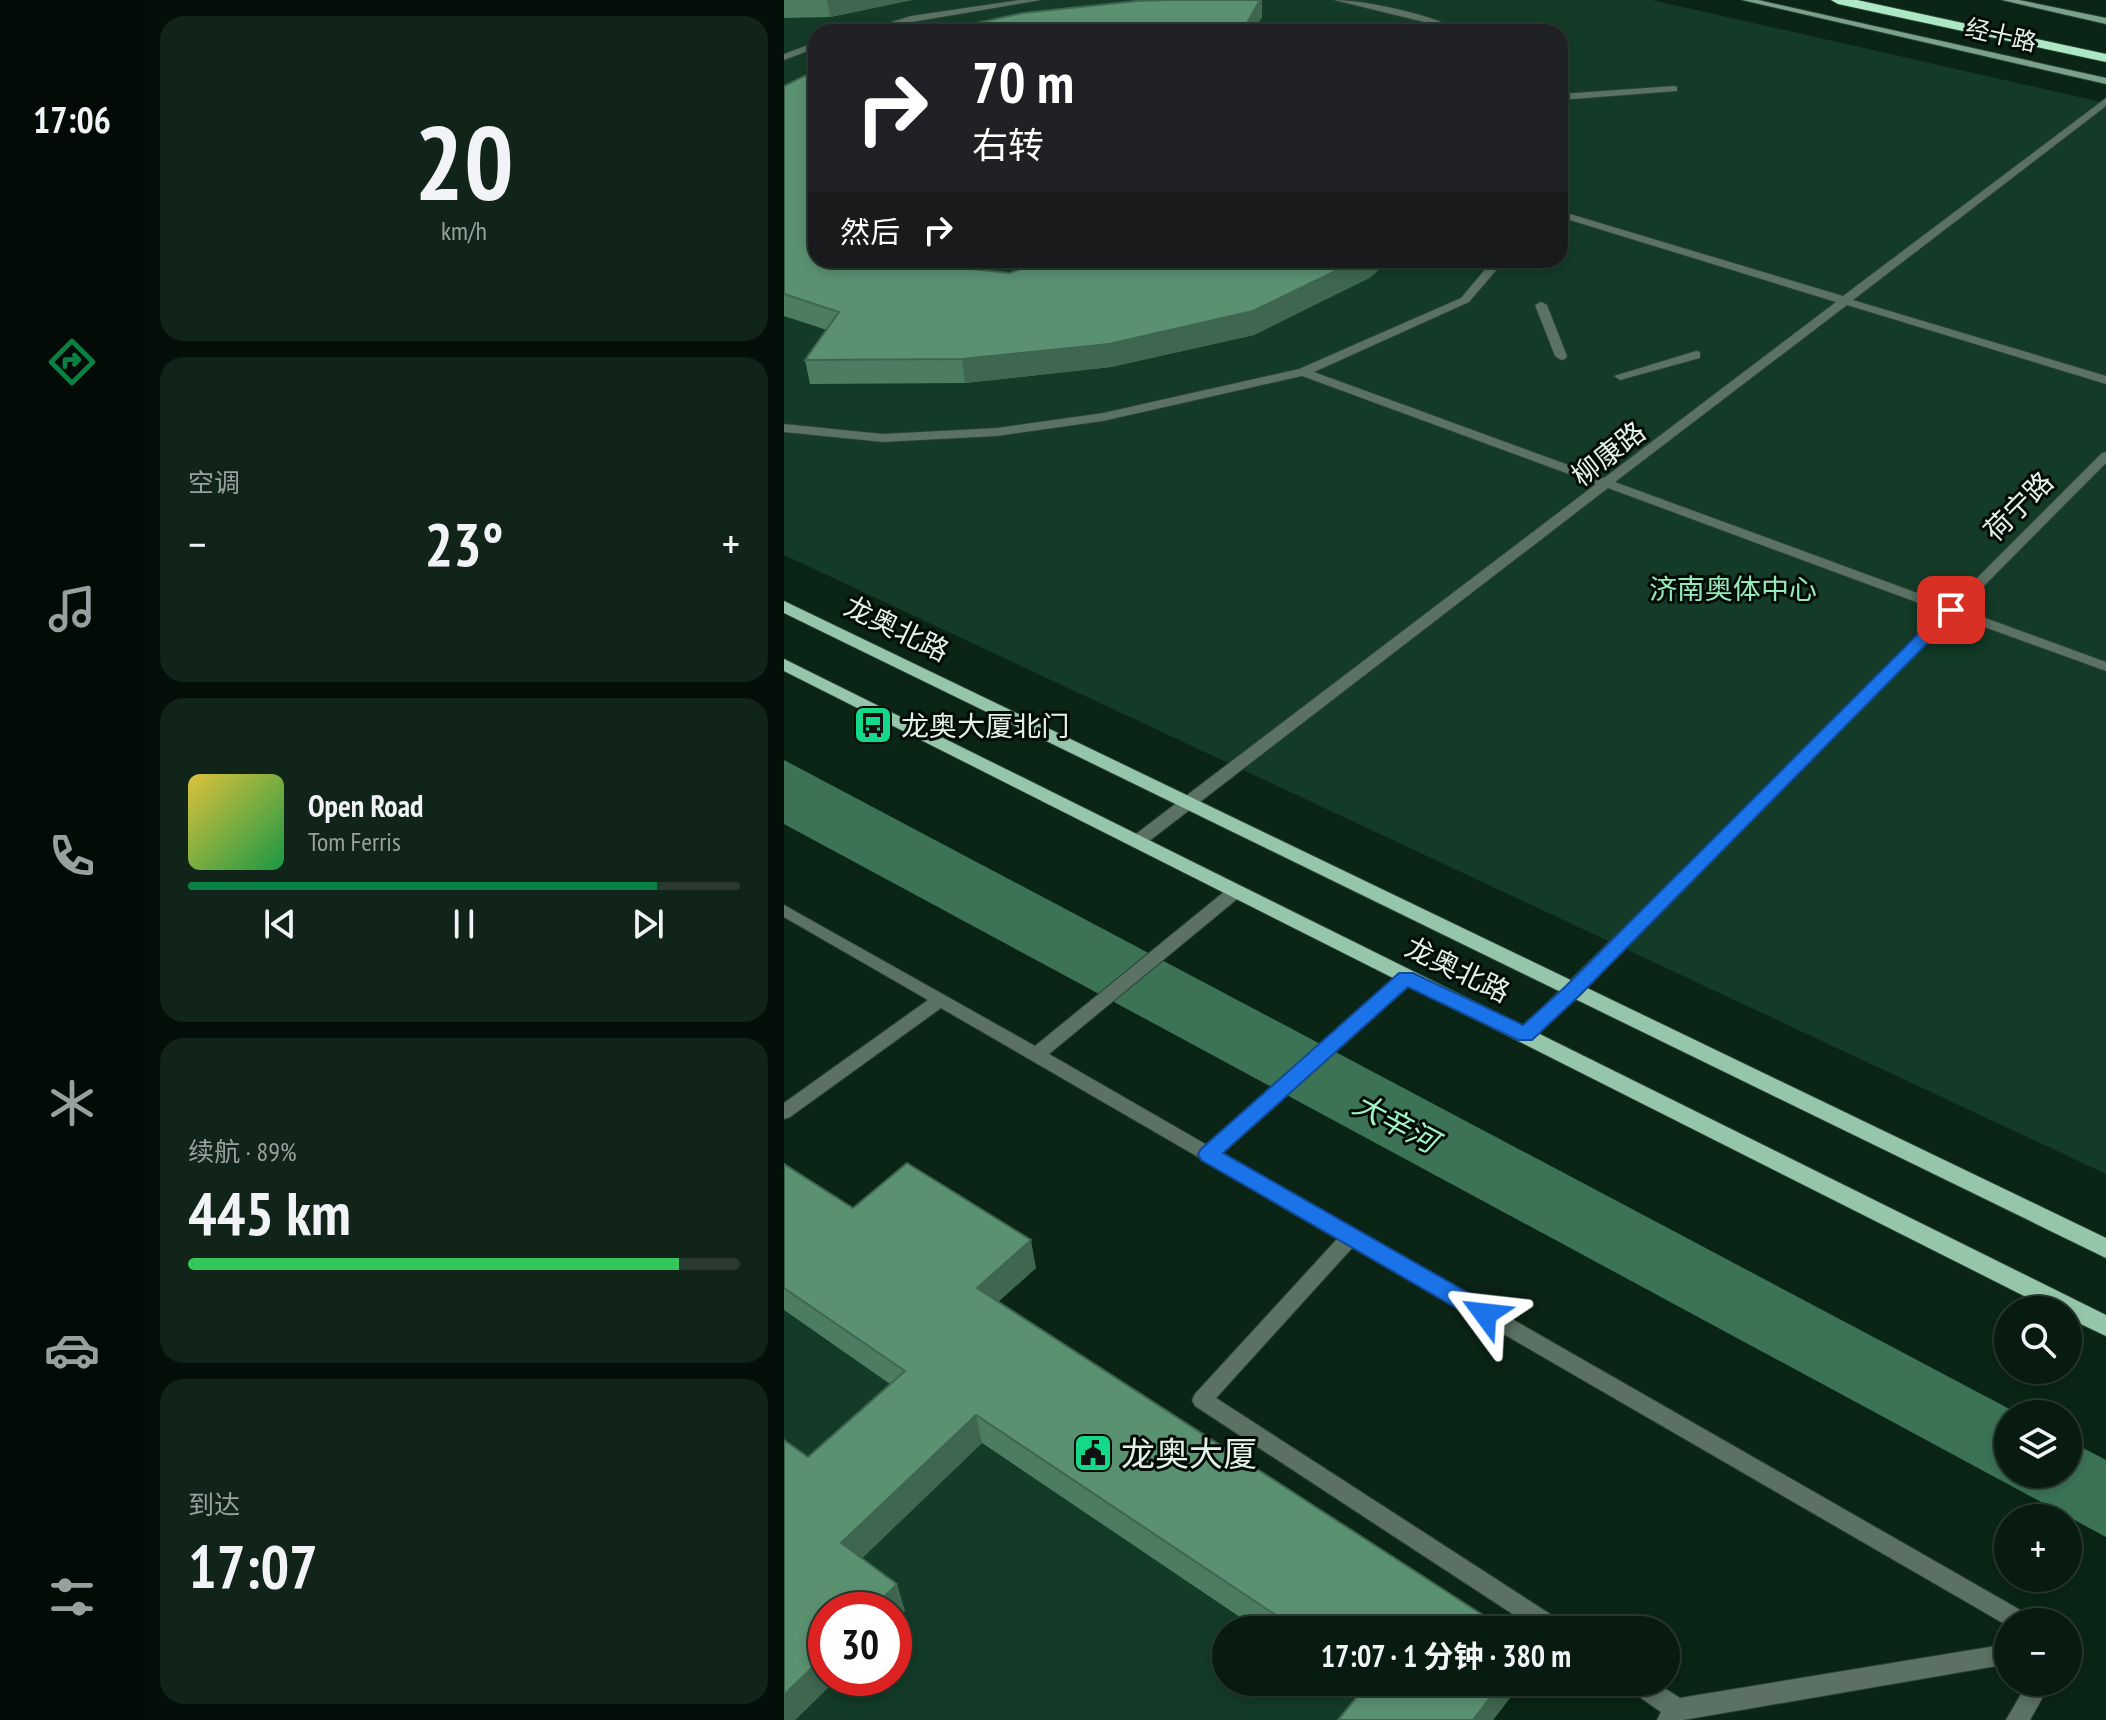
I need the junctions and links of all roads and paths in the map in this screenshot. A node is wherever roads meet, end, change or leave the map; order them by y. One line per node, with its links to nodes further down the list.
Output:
1 (1037, 0): 8 (street)
2 (1338, 0): 9 (street)
3 (1746, 0): 16 (main road, 经十路)
4 (1838, 0): 15 (highway, 经十路)
5 (1905, 0): 10 (highway, 经十路)
6 (2006, 0): 7 (main road, 经十路)
7 (2106, 21)
8 (893, 24)
9 (1433, 24)
10 (2106, 43)
11 (796, 44): 12 (street)
12 (808, 46)
13 (808, 48): 14 (street)
14 (784, 57)
15 (2106, 58)
16 (2106, 81)
17 (1674, 89): 18 (street)
18 (1568, 96)
19 (2106, 101): 22 (street, 柳康路)
20 (1568, 216): 22 (street)
21 (1492, 268): 26 (street)
22 (1845, 301): 28 (street); 31 (street, 柳康路)
23 (1541, 305): 24 (street)
24 (1560, 354)
25 (1696, 355): 27 (street)
26 (1303, 372): 29 (street); 31 (street)
27 (1622, 376)
28 (2106, 380)
29 (784, 428)
30 (2106, 456): 33 (street, 荷宁路)
31 (1609, 482): 33 (street); 36 (street, 柳康路)
32 (784, 606): 36 (main road, 龙奥北路)
33 (1951, 610): 35 (street); 41 (street, 荷宁路)
34 (784, 664): 37 (main road, 龙奥北路)
35 (2106, 667)
36 (1187, 803): 37 (street, 柳康路); 41 (main road, 龙奥北路)
37 (1138, 841): 38 (main road, 龙奥北路)
38 (1236, 891): 40 (main road, 龙奥北路); 44 (street)
39 (784, 910): 42 (street)
40 (1406, 978): 43 (main road, 龙奥北路); 46 (street)
41 (1573, 990): 43 (street, 荷宁路); 48 (main road, 龙奥北路)
42 (940, 1000): 44 (street); 45 (street)
43 (1525, 1035): 49 (main road, 龙奥北路)
44 (1036, 1055): 46 (street)
45 (784, 1112)
46 (1209, 1154): 47 (street)
47 (1351, 1236): 50 (street); 51 (street)
48 (2106, 1249)
49 (2106, 1326)
50 (1997, 1608)
51 (1534, 1616)
52 (1994, 1657): 55 (street)
53 (1652, 1696): 55 (street)
54 (2032, 1696): 56 (street)
55 (1673, 1714)
56 (2018, 1720)

